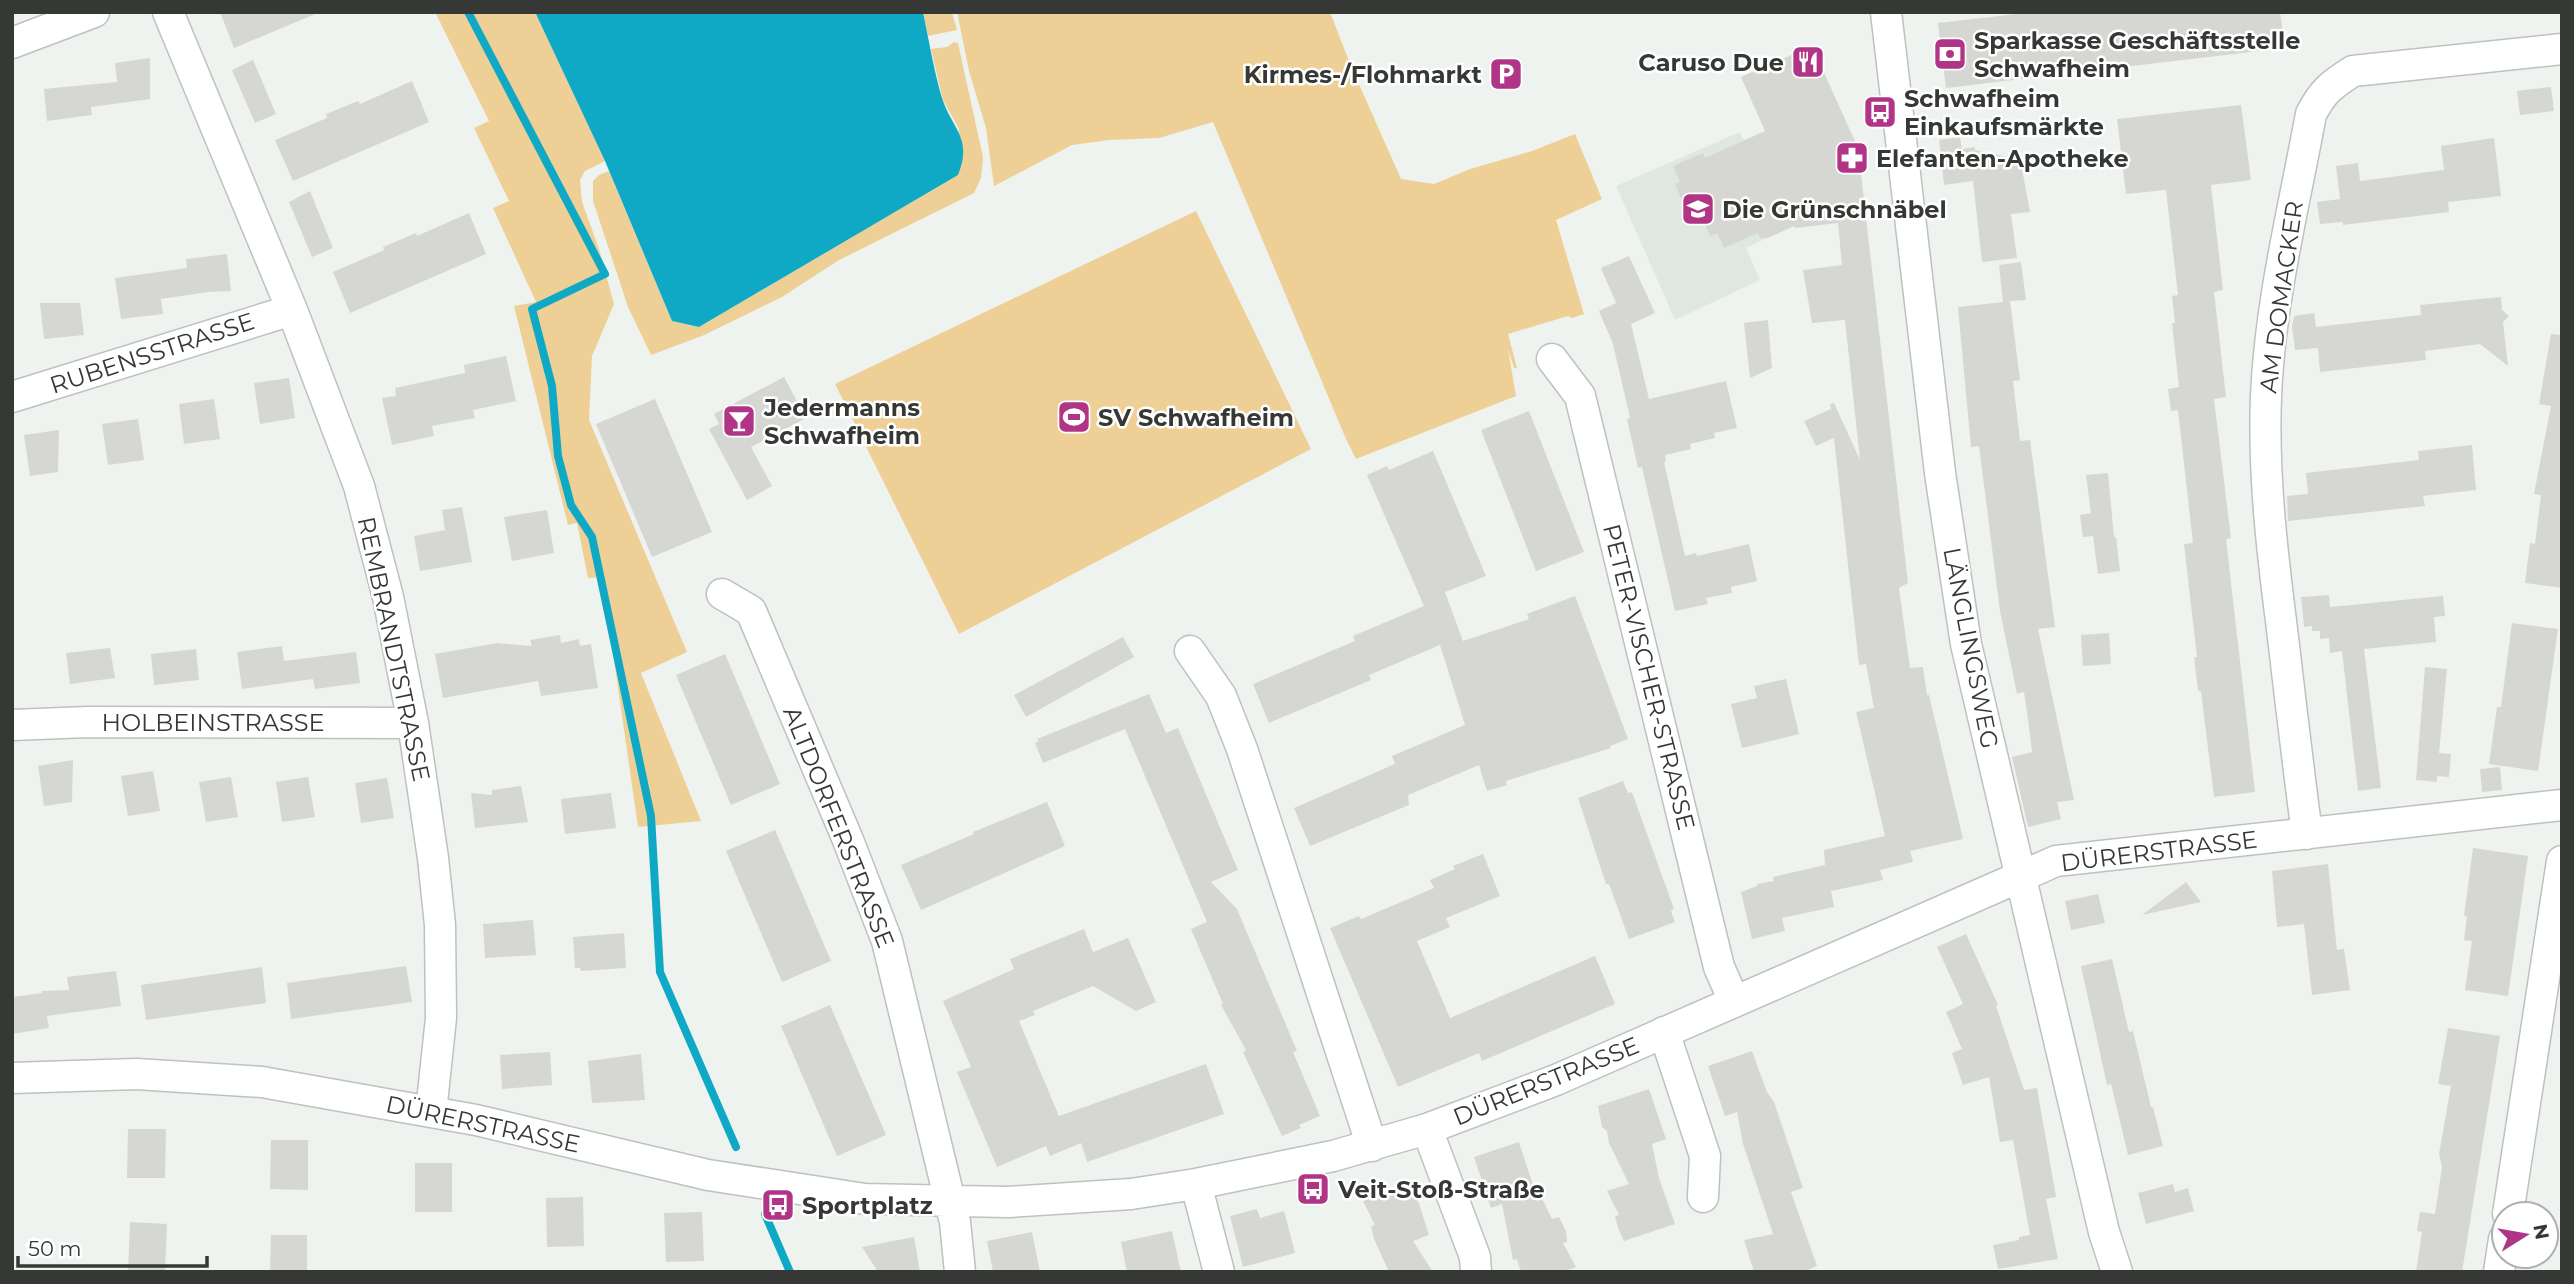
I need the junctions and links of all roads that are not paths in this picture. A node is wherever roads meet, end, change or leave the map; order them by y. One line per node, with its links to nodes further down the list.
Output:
1 (94, 12): 4 (street)
2 (168, 12): 6 (street, REMBRANDTSTRASSE)
3 (1886, 12): 16 (street, LÄNGLINGSWEG)
4 (12, 43)
5 (2562, 49): 14 (street, AM DOMACKER)
6 (292, 310): 8 (street, RUBENSSTRASSE); 11 (street, REMBRANDTSTRASSE)
7 (1552, 359): 17 (street, PETER-VISCHER-STRASSE)
8 (12, 397)
9 (722, 594): 26 (street, ALTDORFERSTRASSE)
10 (1190, 651): 22 (street)
11 (413, 723): 12 (street, HOLBEINSTRASSE); 20 (street, REMBRANDTSTRASSE)
12 (12, 725)
13 (2562, 805): 14 (street, DÜRERSTRASSE)
14 (2307, 834): 16 (street, DÜRERSTRASSE)
15 (2562, 861): 25 (street)
16 (2019, 876): 17 (street, DÜRERSTRASSE); 30 (street, LÄNGLINGSWEG)
17 (1734, 1001): 18 (street, DÜRERSTRASSE)
18 (1664, 1032): 21 (street, DÜRERSTRASSE); 24 (street, DÜRERSTRASSE)
19 (12, 1078): 20 (street, DÜRERSTRASSE)
20 (431, 1112): 26 (street, DÜRERSTRASSE)
21 (1427, 1129): 22 (street, DÜRERSTRASSE); 29 (street, DÜRERSTRASSE)
22 (1372, 1146): 23 (street, DÜRERSTRASSE)
23 (1196, 1184): 26 (street, DÜRERSTRASSE); 28 (street)
24 (1703, 1197)
25 (2510, 1200)
26 (951, 1202): 27 (street)
27 (960, 1272)
28 (1219, 1272)
29 (1476, 1272)
30 (2117, 1272)

